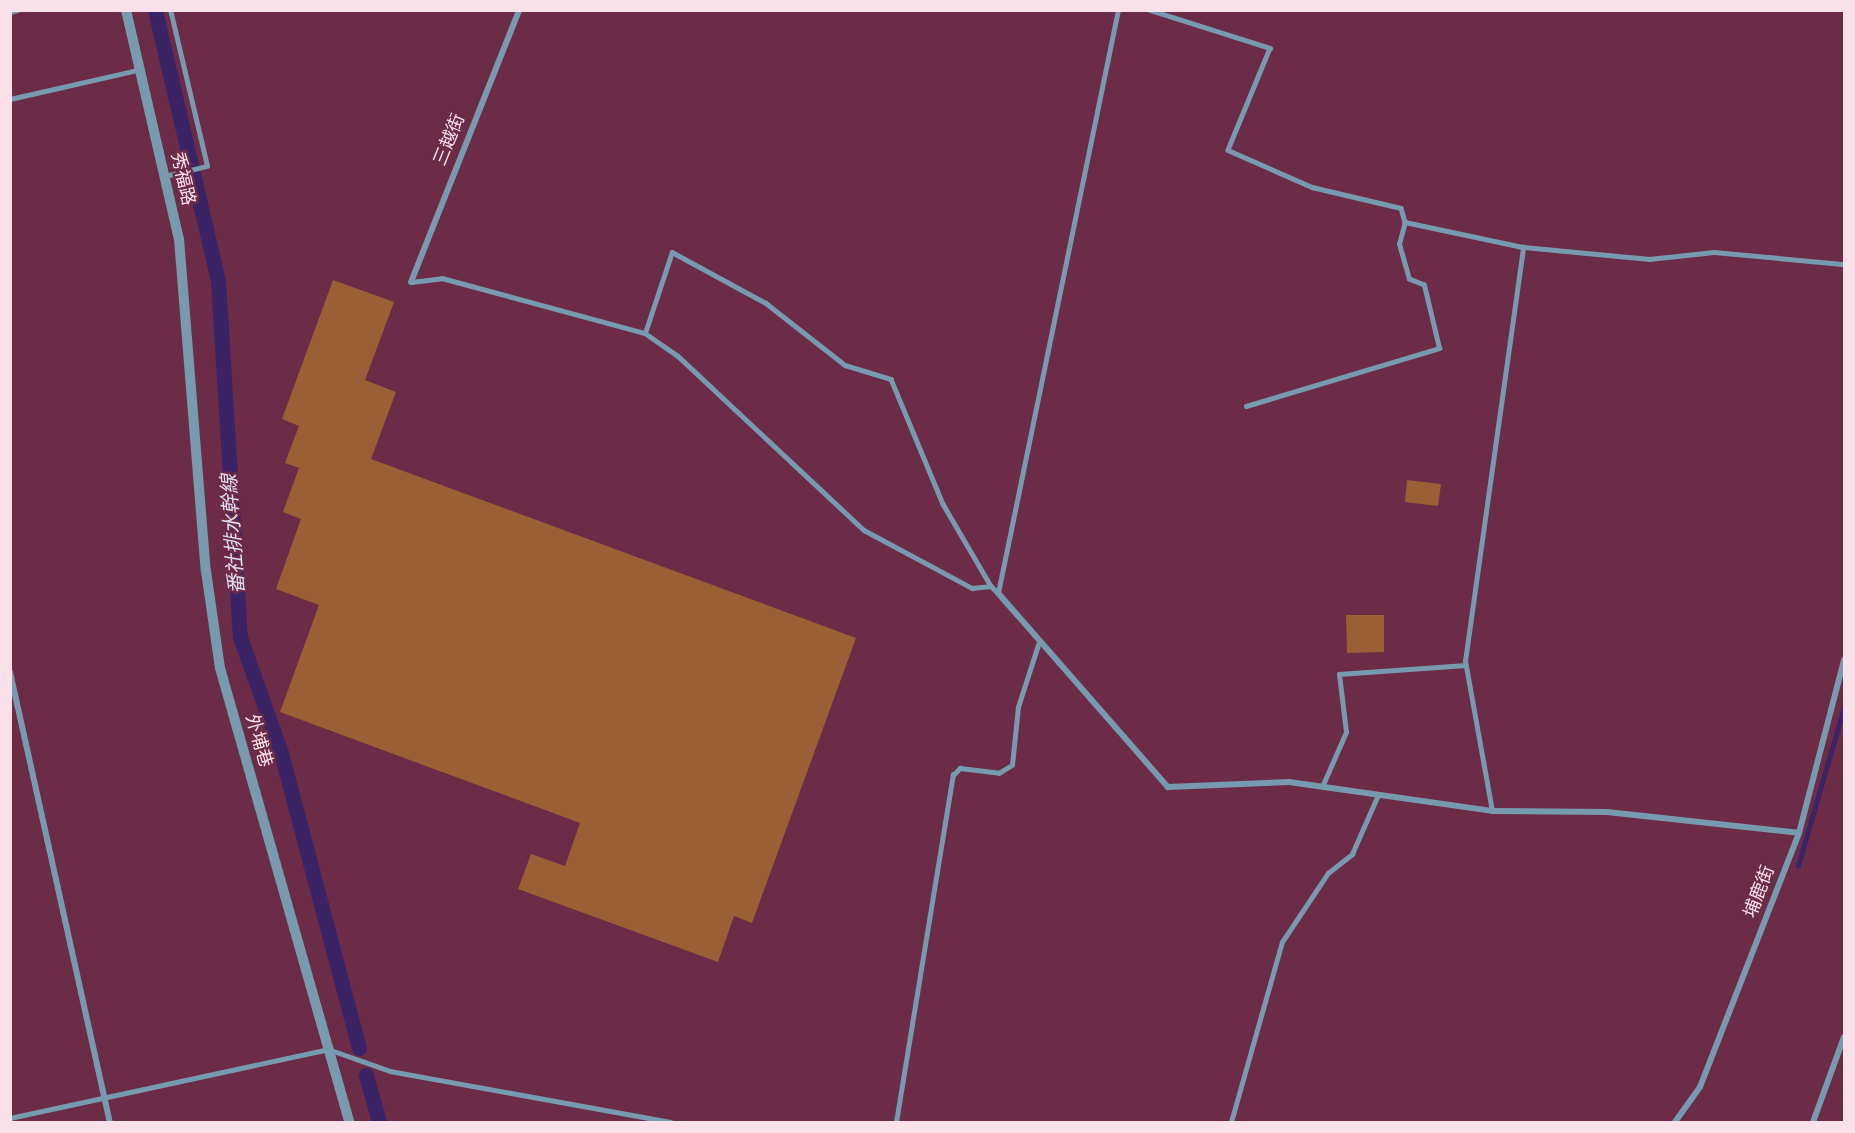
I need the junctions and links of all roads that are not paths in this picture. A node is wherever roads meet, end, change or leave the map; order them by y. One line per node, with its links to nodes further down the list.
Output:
1 (18, 10): 7 (street)
2 (126, 10): 8 (street, 秀福路)
3 (170, 10): 10 (lane)
4 (519, 10): 14 (street, 三越街)
5 (1118, 10): 19 (lane)
6 (1150, 10): 11 (lane)
7 (10, 12)
8 (138, 70): 9 (lane); 10 (street, 秀福路)
9 (10, 99)
10 (164, 177): 16 (street, 秀福路)
11 (1405, 222): 12 (lane); 17 (lane)
12 (1523, 247): 13 (lane); 22 (lane)
13 (1845, 264)
14 (411, 282): 15 (lane)
15 (645, 333): 18 (lane); 18 (lane)
16 (191, 358): 29 (street, 外埔巷)
17 (1246, 406)
18 (991, 586): 19 (lane)
19 (998, 593): 20 (street)
20 (1039, 642): 24 (street); 35 (lane)
21 (1845, 660): 27 (street, 埔鹿街)
22 (1466, 665): 24 (lane); 26 (lane)
23 (10, 672): 30 (street)
24 (1322, 787): 25 (street)
25 (1378, 795): 26 (street); 36 (lane)
26 (1492, 811): 27 (street)
27 (1798, 833): 37 (street, 埔鹿街)
28 (1845, 1037): 38 (street)
29 (328, 1049): 30 (lane); 33 (street, 外埔巷); 34 (lane)
30 (105, 1102): 31 (lane); 32 (street)
31 (10, 1118)
32 (110, 1122)
33 (349, 1122)
34 (670, 1122)
35 (896, 1122)
36 (1231, 1122)
37 (1675, 1122)
38 (1813, 1122)

